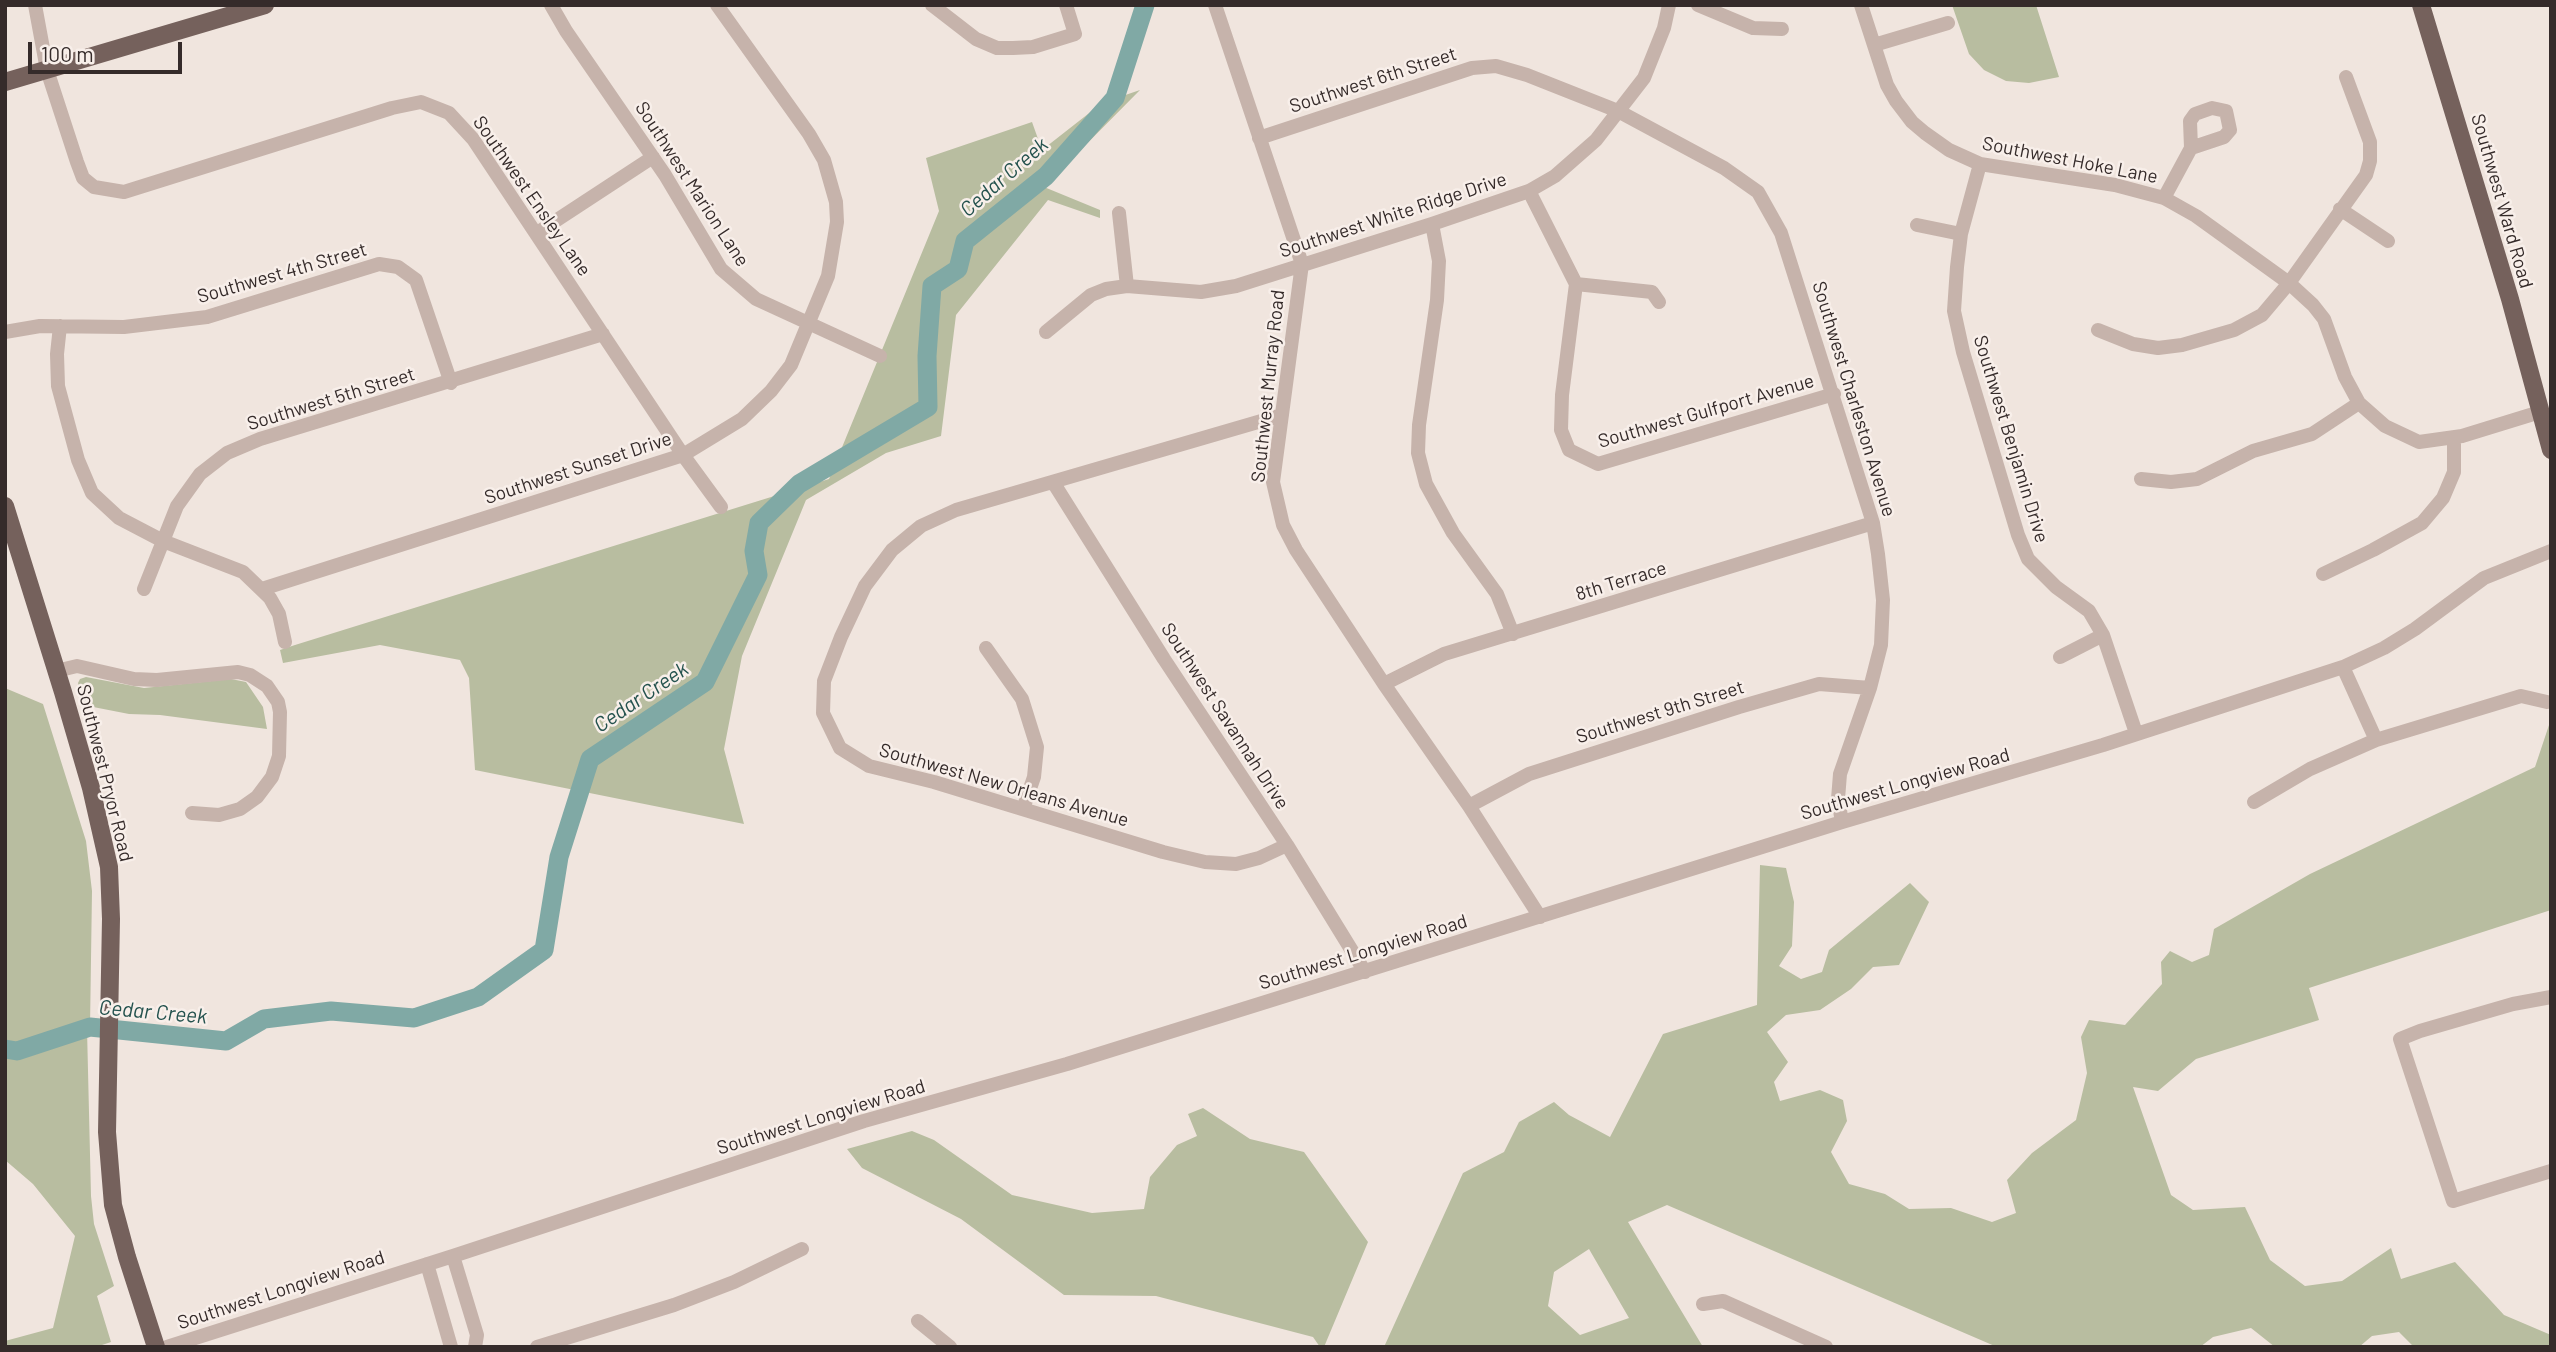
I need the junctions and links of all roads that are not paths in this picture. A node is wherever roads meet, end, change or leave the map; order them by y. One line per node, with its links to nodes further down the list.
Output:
1 (35, 5): 16 (street, Southwest Ensley Lane)
2 (265, 5): 12 (main road)
3 (551, 5): 22 (street, Southwest Marion Lane)
4 (718, 5): 38 (street, Southwest Sunset Drive)
5 (932, 5): 6 (street)
6 (1066, 5)
7 (1670, 5): 19 (street, Southwest White Ridge Drive)
8 (1698, 5): 14 (street)
9 (1861, 5): 15 (street, Southwest Hoke Lane)
10 (2421, 5): 48 (main road, Southwest Ward Road)
11 (1216, 6): 20 (street, Southwest Murray Road)
12 (231, 10): 16 (main road)
13 (1948, 23): 15 (street)
14 (1782, 29)
15 (1874, 45): 23 (street, Southwest Hoke Lane)
16 (47, 70): 18 (main road); 30 (street, Southwest Ensley Lane)
17 (2346, 77): 26 (street)
18 (5, 82)
19 (1618, 111): 20 (street, Southwest 6th Street); 24 (street, Southwest White Ridge Drive); 46 (street, Southwest Charleston Avenue)
20 (1259, 138): 33 (street, Southwest Murray Road)
21 (2191, 148): 25 (street)
22 (653, 157): 30 (street); 38 (street, Southwest Marion Lane)
23 (1980, 164): 25 (street, Southwest Hoke Lane); 31 (street, Southwest Benjamin Drive)
24 (1529, 191): 28 (street, Southwest White Ridge Drive); 35 (street)
25 (2164, 198): 34 (street, Southwest Hoke Lane)
26 (2340, 209): 32 (street); 34 (street)
27 (1119, 214): 36 (street)
28 (1432, 224): 33 (street, Southwest White Ridge Drive); 63 (street)
29 (1917, 225): 31 (street)
30 (537, 233): 43 (street, Southwest Ensley Lane)
31 (1961, 234): 64 (street, Southwest Benjamin Drive)
32 (2388, 241)
33 (1302, 264): 36 (street, Southwest White Ridge Drive); 49 (street, Southwest Murray Road)
34 (2289, 283): 40 (street); 47 (street, Southwest Hoke Lane)
35 (1576, 285): 37 (street); 46 (street, Southwest Gulfport Avenue)
36 (1127, 286): 42 (street, Southwest White Ridge Drive)
37 (1659, 302)
38 (809, 323): 44 (street, Southwest Marion Lane); 52 (street, Southwest Sunset Drive)
39 (60, 326): 41 (street, Southwest 4th Street); 45 (street, Southwest 4th Street); 58 (street)
40 (2098, 330)
41 (5, 332)
42 (1046, 332)
43 (603, 334): 45 (street, Southwest 5th Street); 52 (street, Southwest Ensley Lane)
44 (880, 356)
45 (451, 383): 58 (street, Southwest 5th Street)
46 (1833, 394): 57 (street, Southwest Charleston Avenue)
47 (2359, 403): 50 (street, Southwest Hoke Lane); 53 (street)
48 (2540, 412): 50 (street, Southwest Hoke Lane); 51 (main road, Southwest Ward Road)
49 (1282, 415): 54 (street, Southwest New Orleans Avenue); 70 (street, Southwest Murray Road)
50 (2454, 437): 60 (street)
51 (2551, 450)
52 (682, 455): 56 (street, Southwest Ensley Lane); 62 (street, Southwest Sunset Drive)
53 (2141, 479)
54 (1053, 482): 77 (street, Southwest New Orleans Avenue); 80 (street, Southwest Savannah Drive)
55 (5, 506): 69 (main road, Southwest Pryor Road)
56 (721, 507)
57 (1873, 523): 63 (street, 8th Terrace); 71 (street, Southwest Charleston Avenue)
58 (163, 541): 61 (street, Southwest 5th Street); 62 (street)
59 (2551, 551): 68 (street, Southwest Longview Road)
60 (2323, 574)
61 (144, 589)
62 (262, 589): 65 (street)
63 (1513, 634): 70 (street, 8th Terrace)
64 (2103, 635): 67 (street); 73 (street, Southwest Benjamin Drive)
65 (285, 642)
66 (986, 648): 77 (street)
67 (2060, 657)
68 (2343, 667): 73 (street, Southwest Longview Road); 74 (street)
69 (56, 671): 78 (street); 90 (main road, Southwest Pryor Road)
70 (1384, 684): 76 (street, Southwest Murray Road)
71 (1870, 688): 76 (street, Southwest 9th Street); 79 (street, Southwest Charleston Avenue)
72 (2547, 702): 74 (street)
73 (2136, 733): 79 (street, Southwest Longview Road)
74 (2376, 740): 75 (street)
75 (2254, 802)
76 (1469, 806): 81 (street, Southwest Murray Road)
77 (1023, 809): 80 (street, Southwest New Orleans Avenue)
78 (192, 813)
79 (1842, 822): 81 (street, Southwest Longview Road)
80 (1287, 845): 82 (street, Southwest Savannah Drive)
81 (1540, 917): 82 (street, Southwest Longview Road)
82 (1365, 972): 86 (street, Southwest Longview Road)
83 (2551, 997): 84 (street)
84 (2551, 1171)
85 (802, 1249): 94 (street)
86 (453, 1256): 87 (street, Southwest Longview Road); 93 (street)
87 (427, 1264): 91 (street, Southwest Longview Road); 92 (street)
88 (1703, 1304): 96 (street)
89 (918, 1321): 95 (street)
90 (156, 1347)
91 (167, 1347)
92 (451, 1347)
93 (475, 1347)
94 (537, 1347)
95 (950, 1347)
96 (1826, 1347)

